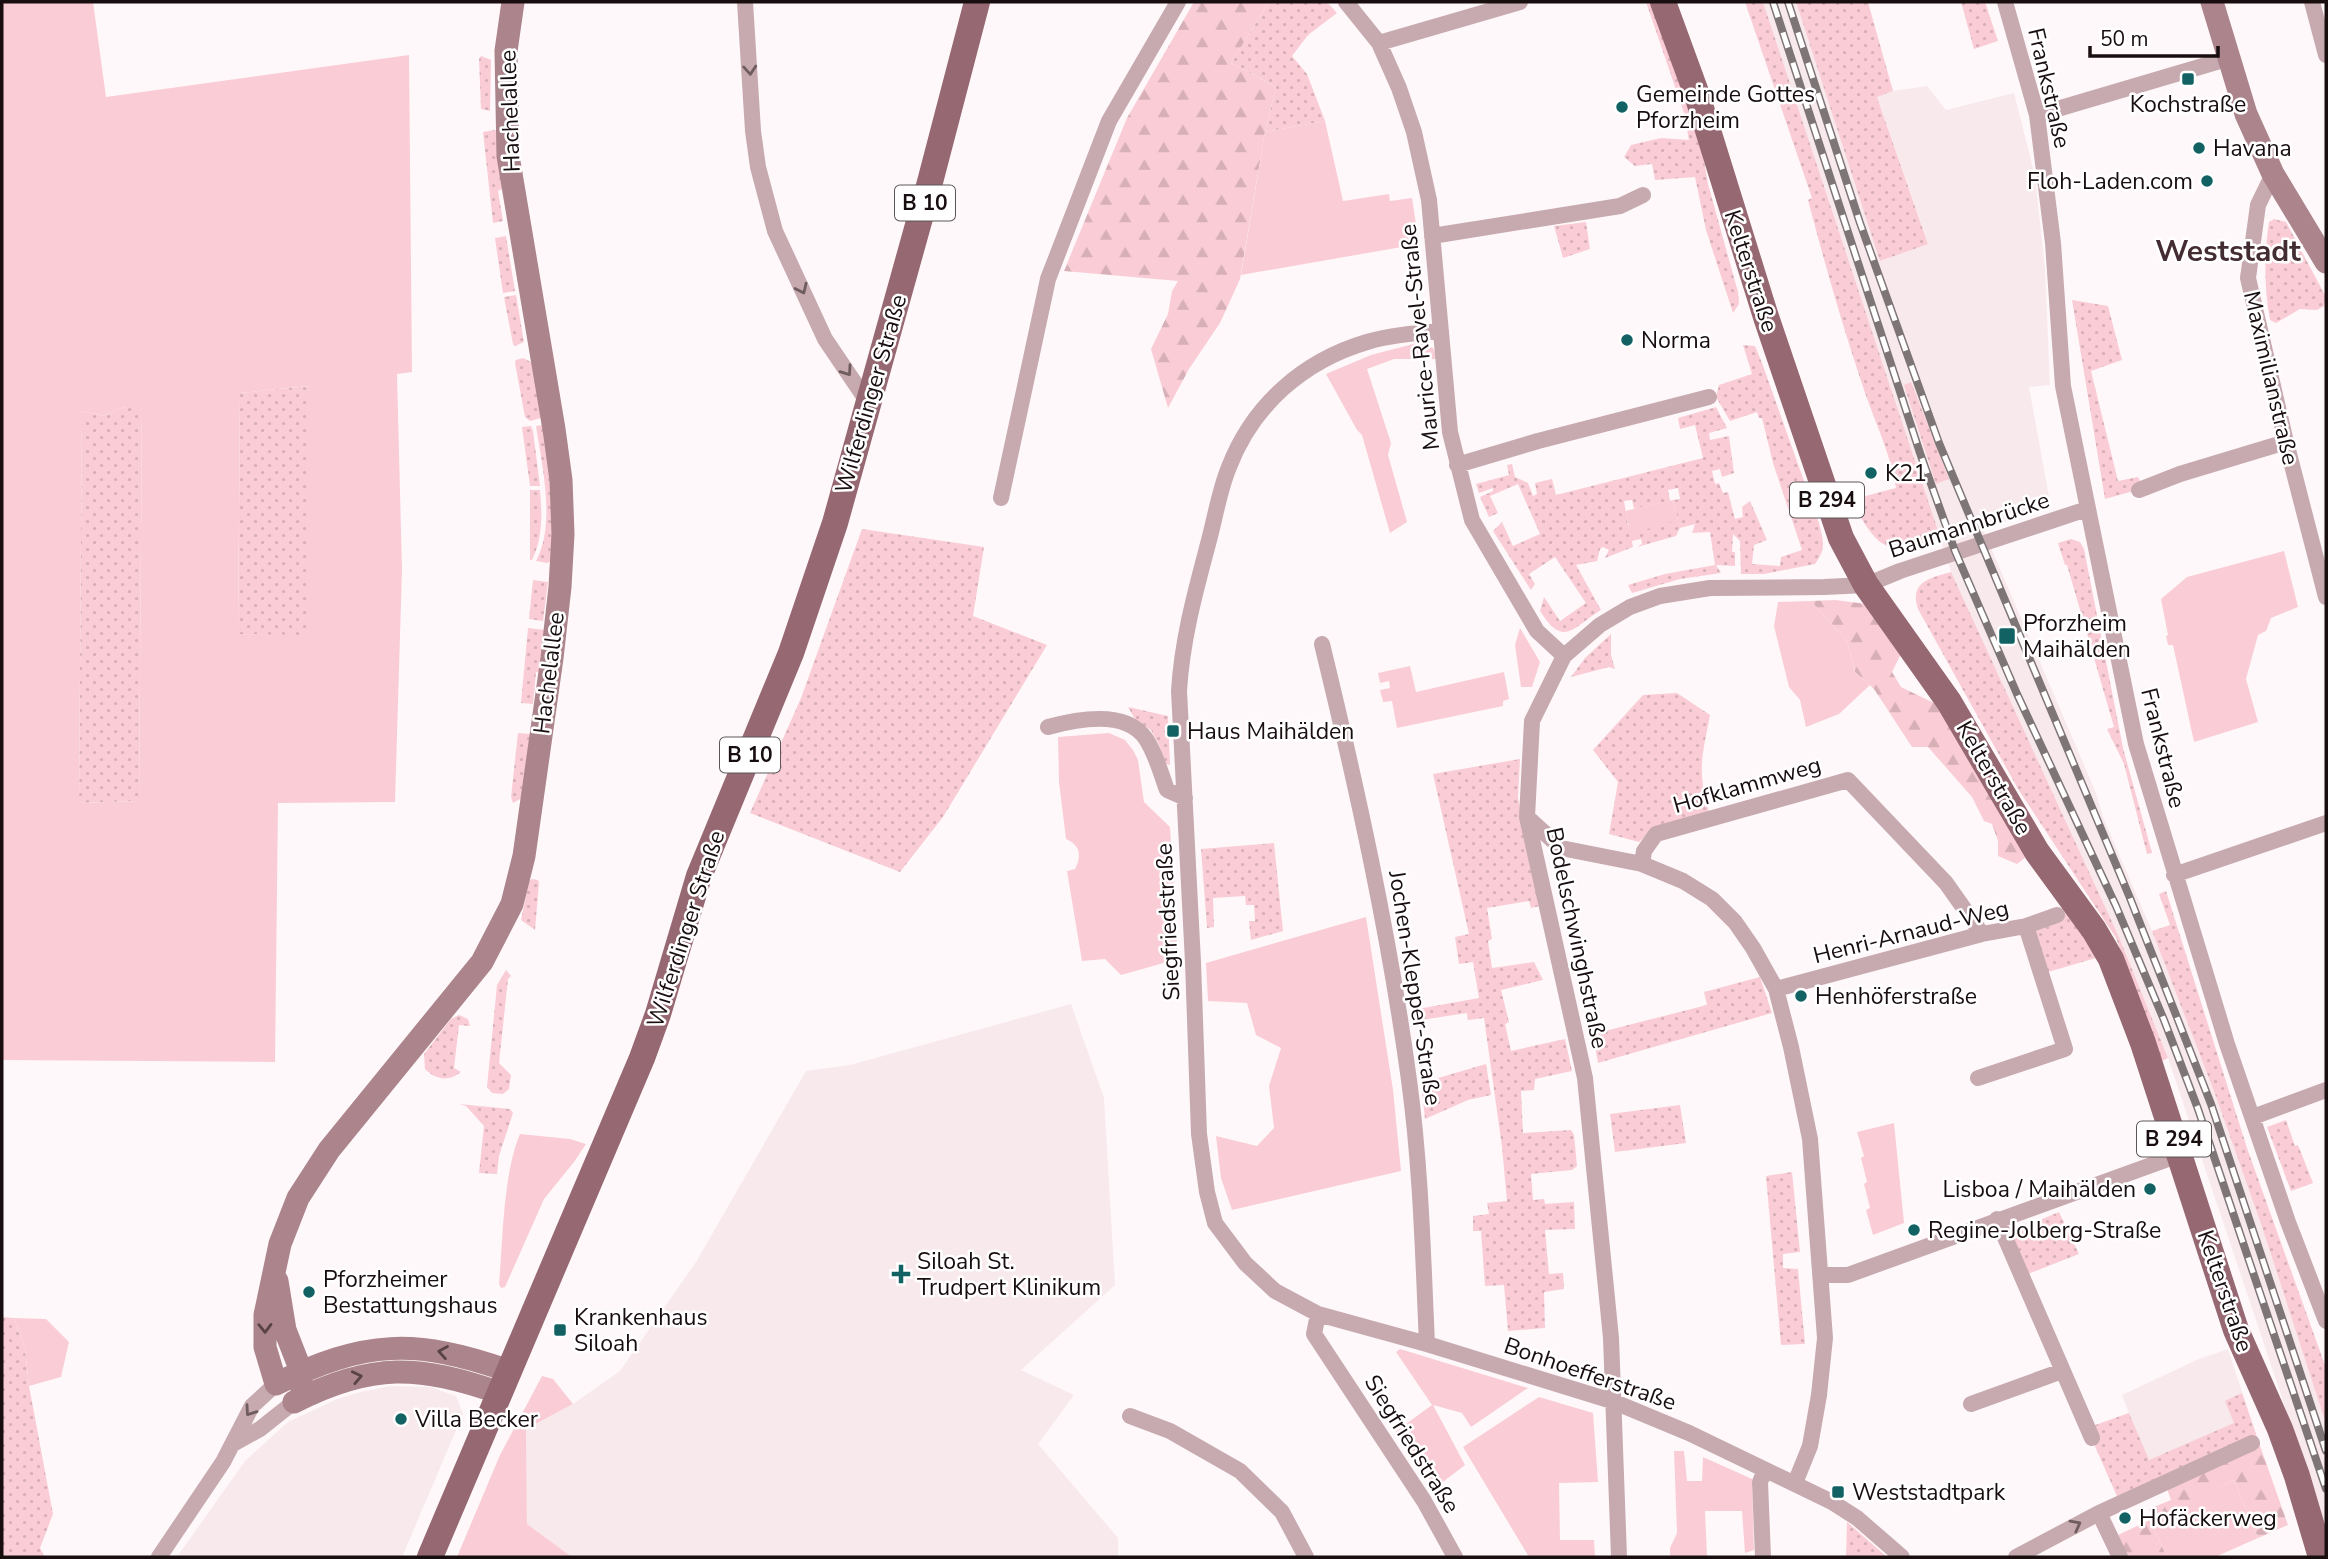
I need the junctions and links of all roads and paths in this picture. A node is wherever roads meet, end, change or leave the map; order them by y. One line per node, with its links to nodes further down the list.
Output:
1 (513, 2): 46 (street, Hachelallee)
2 (745, 2): 21 (street, one-way to 21)
3 (977, 2): 21 (main road, Wilferdinger Straße / B 10)
4 (1178, 2): 25 (street)
5 (1346, 2): 11 (street, Maurice-Ravel-Straße)
6 (1520, 2): 11 (street)
7 (1663, 2): 27 (main road, Kelterstraße / B 294)
8 (2005, 2): 14 (street, Frankstraße)
9 (2212, 2): 13 (street)
10 (2312, 2): 12 (street)
11 (1379, 43): 17 (street, Maurice-Ravel-Straße)
12 (2326, 55)
13 (2230, 58): 14 (street); 15 (street)
14 (2037, 115): 26 (street, Frankstraße)
15 (2273, 174): 18 (street); 22 (street, Maximilianstraße)
16 (1643, 195): 17 (street)
17 (1432, 236): 19 (street, Maurice-Ravel-Straße)
18 (2326, 262)
19 (1441, 331): 23 (street, Maurice-Ravel-Straße); 32 (street, Siegfriedstraße)
20 (1709, 397): 23 (street)
21 (869, 404): 53 (main road, Wilferdinger Straße / B 10)
22 (2286, 442): 24 (street); 28 (street, Maximilianstraße)
23 (1457, 465): 30 (street, Maurice-Ravel-Straße)
24 (2139, 490)
25 (1001, 498)
26 (2087, 509): 27 (street, Baumannbrücke); 36 (street, Frankstraße)
27 (1866, 584): 30 (street, Bodelschwinghstraße); 44 (main road, Kelterstraße / B 294)
28 (2326, 597)
29 (1322, 644): 50 (street, Jochen-Klepper-Straße)
30 (1564, 656): 33 (street, Bodelschwinghstraße)
31 (1048, 727): 32 (street)
32 (1185, 797): 48 (street, Siegfriedstraße)
33 (1527, 817): 35 (street); 55 (street, Bodelschwinghstraße)
34 (2326, 823): 36 (street)
35 (1642, 864): 39 (street, Hofklammweg); 40 (street)
36 (2174, 874): 43 (street, Frankstraße)
37 (2057, 915): 38 (street, Henri-Arnaud-Weg)
38 (2026, 926): 39 (street, Henri-Arnaud-Weg); 41 (street)
39 (1982, 934): 40 (street, Henri-Arnaud-Weg)
40 (1776, 989): 47 (street)
41 (1978, 1077)
42 (2326, 1090): 43 (street)
43 (2253, 1117): 49 (street, Frankstraße)
44 (2179, 1155): 45 (street); 74 (main road, Kelterstraße / B 294)
45 (1997, 1219): 47 (street); 52 (street)
46 (275, 1273): 51 (street, Hachelallee); 54 (street, Hachelallee, one-way to 54)
47 (1822, 1275): 63 (street)
48 (1318, 1314): 50 (street, Bonhoefferstraße); 68 (street, Siegfriedstraße)
49 (2326, 1321)
50 (1427, 1344): 55 (street, Bonhoefferstraße)
51 (302, 1371): 53 (street, one-way to 51); 54 (street); 56 (street)
52 (2062, 1371): 57 (street); 59 (street)
53 (505, 1382): 56 (street, one-way to 53); 66 (main road, Wilferdinger Straße / B 10)
54 (276, 1384): 56 (street); 61 (street, one-way to 61)
55 (1612, 1401): 62 (street, Bonhoefferstraße); 69 (street, Bodelschwinghstraße)
56 (294, 1402): 61 (street)
57 (1971, 1404)
58 (1130, 1416): 67 (street)
59 (2092, 1438)
60 (2252, 1443): 64 (street)
61 (233, 1444): 65 (street)
62 (1765, 1470): 63 (street, Bonhoefferstraße); 70 (street)
63 (1795, 1483): 71 (street, Bonhoefferstraße)
64 (2099, 1513): 72 (street, one-way to 64); 73 (street)
65 (159, 1557)
66 (430, 1557)
67 (1306, 1557)
68 (1455, 1557)
69 (1619, 1557)
70 (1763, 1557)
71 (1902, 1557)
72 (2016, 1557)
73 (2120, 1557)
74 (2322, 1557)

